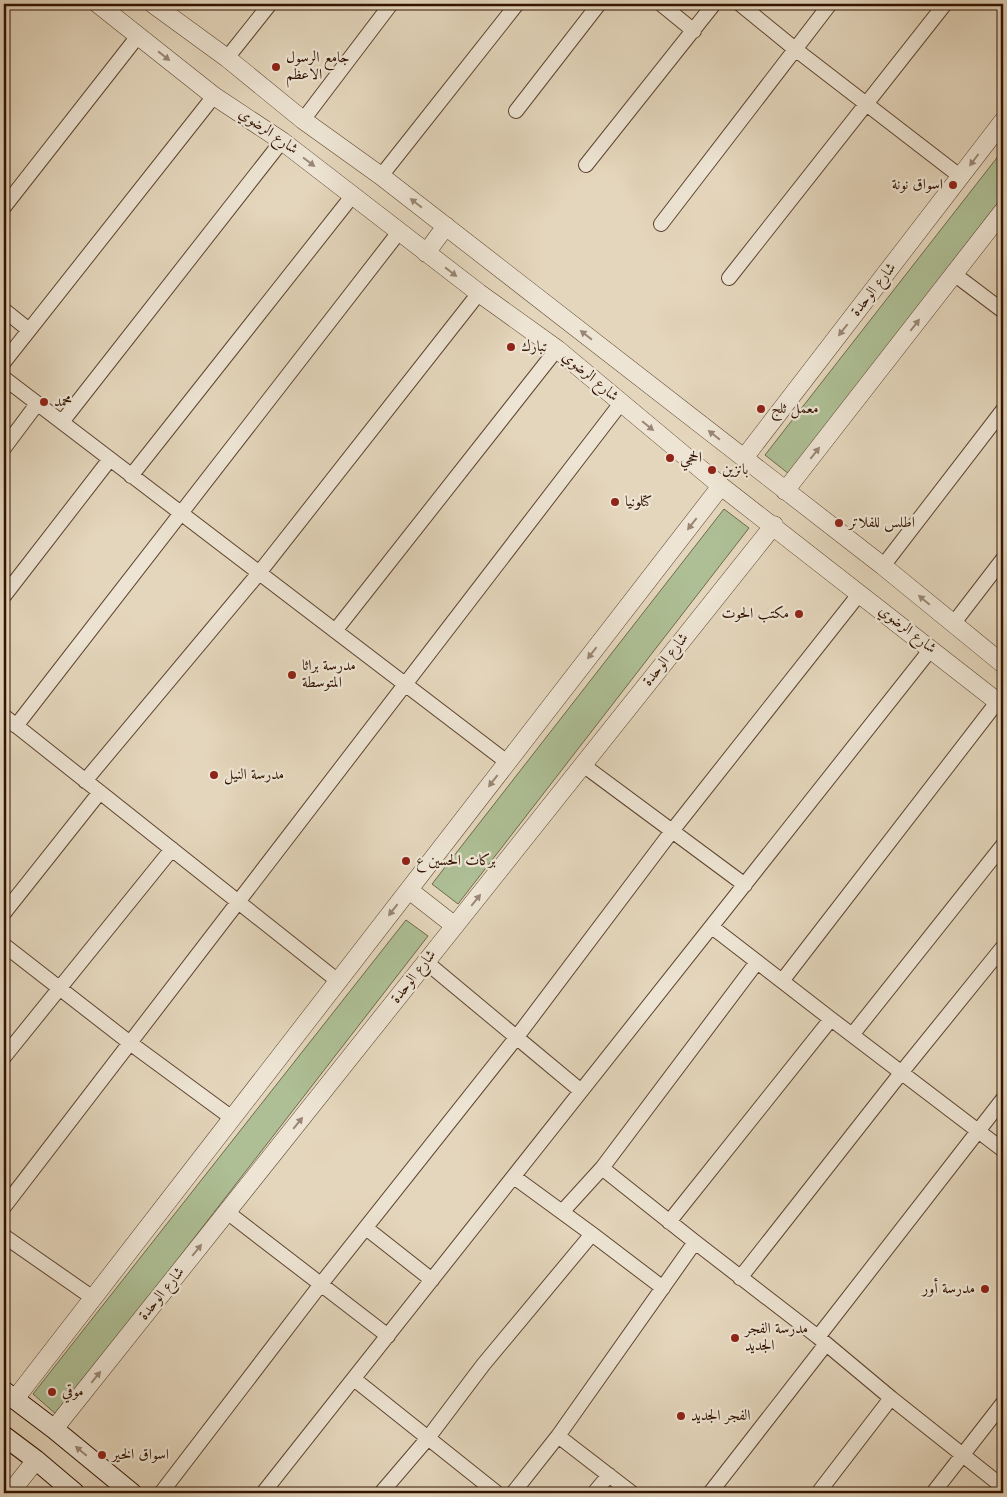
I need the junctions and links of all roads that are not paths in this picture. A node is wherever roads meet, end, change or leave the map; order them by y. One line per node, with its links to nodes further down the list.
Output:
1 (98, 4): 13 (street, شارع الرضوي)
2 (270, 4): 15 (street)
3 (391, 4): 19 (street)
4 (517, 4): 23 (street)
5 (599, 4): 18 (street)
6 (661, 4): 12 (street)
7 (714, 4): 12 (street)
8 (740, 4): 14 (street)
9 (830, 4): 14 (street)
10 (945, 4): 17 (street)
11 (161, 6): 15 (street, شارع الرضوي)
12 (694, 30): 22 (street)
13 (138, 36): 16 (street, شارع الرضوي, one-way to 16); 26 (street)
14 (795, 50): 17 (street); 28 (street)
15 (227, 58): 19 (street, شارع الرضوي)
16 (214, 96): 21 (street, شارع الرضوي); 37 (street)
17 (866, 105): 24 (street); 33 (street)
18 (516, 111)
19 (304, 120): 23 (street, شارع الرضوي)
20 (1003, 121): 24 (street, شارع الوحدة, one-way to 24)
21 (282, 141): 25 (street, شارع الرضوي, one-way to 25); 44 (street)
22 (586, 165)
23 (381, 176): 29 (street, شارع الرضوي, one-way to 23)
24 (961, 177): 46 (street, شارع الوحدة, one-way to 46)
25 (353, 195): 30 (street, شارع الرضوي); 48 (street)
26 (4, 206)
27 (1003, 211): 32 (street)
28 (661, 224)
29 (446, 226): 31 (street); 46 (street, شارع الرضوي, one-way to 29)
30 (399, 232): 31 (street, شارع الرضوي); 51 (street)
31 (426, 253): 34 (street, شارع الرضوي, one-way to 34)
32 (954, 274): 36 (street); 50 (street, one-way to 32)
33 (729, 278)
34 (479, 294): 38 (street, شارع الرضوي); 55 (street)
35 (4, 310): 37 (street)
36 (1003, 311)
37 (29, 330): 39 (street)
38 (556, 349): 42 (street, شارع الرضوي); 59 (street)
39 (4, 362)
40 (4, 378): 41 (street)
41 (37, 404): 44 (street); 45 (street)
42 (621, 404): 49 (street, شارع الرضوي, one-way to 49); 62 (street)
43 (1003, 410): 54 (street)
44 (62, 422): 47 (street)
45 (4, 448)
46 (744, 458): 50 (street, شارع الرضوي)
47 (110, 459): 48 (street); 57 (street)
48 (131, 476): 51 (street)
49 (721, 486): 52 (street, شارع الرضوي); 66 (street, one-way to 66)
50 (785, 491): 54 (street, شارع الرضوي)
51 (181, 513): 55 (street); 65 (street)
52 (774, 525): 56 (street, شارع الرضوي); 67 (street, شارع الوحدة)
53 (1003, 559): 58 (street)
54 (883, 566): 58 (street, شارع الرضوي, one-way to 54)
55 (259, 573): 59 (street); 68 (street)
56 (860, 593): 60 (street, شارع الرضوي); 70 (street)
57 (4, 596)
58 (954, 624): 61 (street, شارع الرضوي)
59 (335, 631): 62 (street)
60 (931, 649): 63 (street, شارع الرضوي); 73 (street)
61 (1003, 664)
62 (405, 684): 66 (street); 75 (street)
63 (1000, 703): 84 (street)
64 (4, 716): 65 (street)
65 (16, 726): 68 (street)
66 (507, 762): 74 (street, one-way to 74)
67 (583, 765): 70 (street); 77 (street, شارع الوحدة, one-way to 67)
68 (86, 781): 69 (street)
69 (100, 792): 72 (street); 76 (street)
70 (672, 831): 73 (street); 88 (street)
71 (1003, 845): 87 (street)
72 (172, 849): 75 (street); 85 (street)
73 (745, 884): 78 (street)
74 (409, 890): 77 (street); 83 (street, one-way to 83)
75 (238, 902): 83 (street); 89 (street)
76 (4, 913)
77 (455, 926): 81 (street, شارع الوحدة)
78 (712, 927): 82 (street); 92 (street)
79 (4, 945): 85 (street)
80 (1003, 947): 91 (street)
81 (426, 962): 88 (street); 100 (street, شارع الوحدة, one-way to 81)
82 (757, 962): 84 (street); 97 (street)
83 (338, 980): 94 (street)
84 (782, 981): 86 (street)
85 (60, 988): 89 (street); 90 (street)
86 (831, 1019): 87 (street); 102 (street)
87 (852, 1035): 91 (street)
88 (516, 1038): 92 (street); 103 (street)
89 (130, 1043): 94 (street); 99 (street)
90 (4, 1058)
91 (901, 1073): 95 (street); 107 (street)
92 (581, 1091): 98 (street)
93 (1003, 1099): 95 (street)
94 (232, 1118): 111 (street)
95 (979, 1130): 96 (street); 113 (street)
96 (1003, 1150)
97 (602, 1168): 101 (street); 102 (street)
98 (514, 1177): 101 (street); 108 (street)
99 (4, 1207)
100 (227, 1212): 109 (street); 118 (street, شارع الوحدة, one-way to 100)
101 (562, 1212): 104 (street)
102 (669, 1222): 106 (street)
103 (366, 1228): 108 (street); 109 (street)
104 (592, 1234): 110 (street); 121 (street)
105 (4, 1236): 111 (street)
106 (695, 1242): 107 (street); 110 (street)
107 (740, 1278): 113 (street)
108 (432, 1280): 112 (street)
109 (321, 1284): 112 (street); 129 (street)
110 (662, 1288): 120 (street)
111 (93, 1298): 115 (street)
112 (388, 1336): 114 (street)
113 (822, 1340): 116 (street); 136 (street)
114 (354, 1379): 121 (street); 130 (street)
115 (9, 1395): 118 (main road)
116 (891, 1398): 122 (street); 137 (street)
117 (1003, 1403): 122 (street)
118 (54, 1429): 128 (main road, one-way to 118)
119 (4, 1436): 123 (main road)
120 (558, 1436): 124 (street); 133 (street)
121 (428, 1438): 131 (street); 132 (street)
122 (963, 1455): 125 (street); 138 (street)
123 (36, 1460): 126 (street); 127 (main road)
124 (610, 1475): 134 (street); 135 (street)
125 (1003, 1487)
126 (10, 1493)
127 (75, 1493)
128 (132, 1493)
129 (161, 1493)
130 (263, 1493)
131 (380, 1493)
132 (497, 1493)
133 (512, 1493)
134 (594, 1493)
135 (632, 1493)
136 (711, 1493)
137 (818, 1493)
138 (934, 1493)

